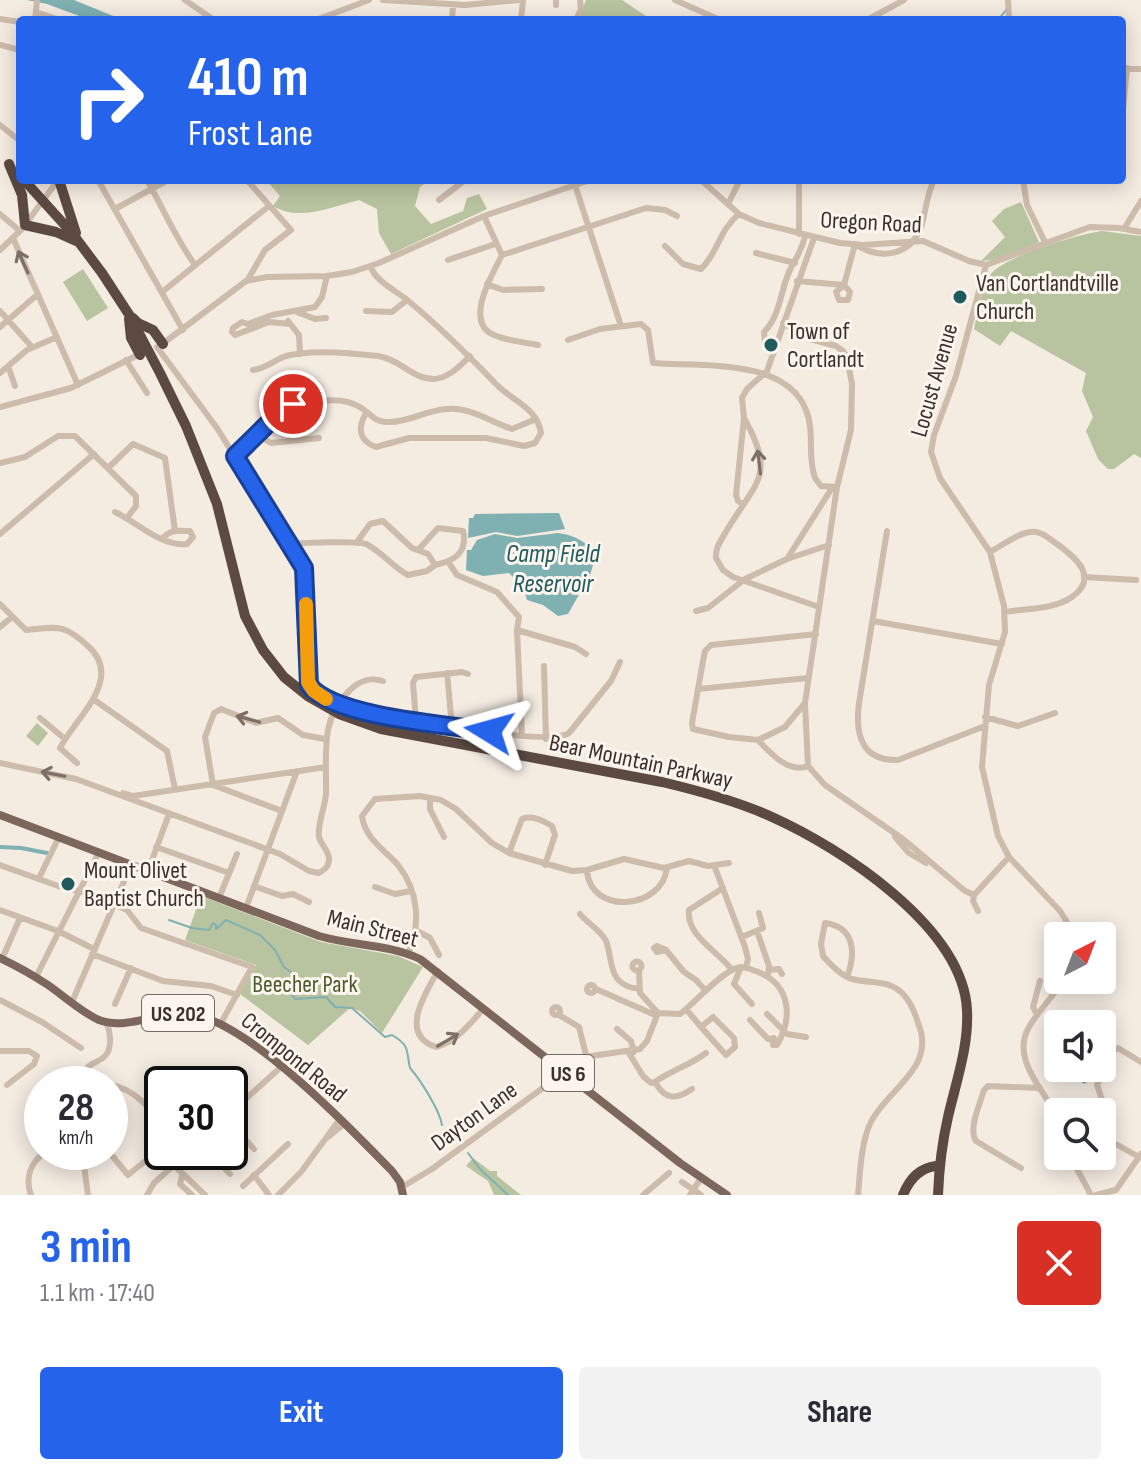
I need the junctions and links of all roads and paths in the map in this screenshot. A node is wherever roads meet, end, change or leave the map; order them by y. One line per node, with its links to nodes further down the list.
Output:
1 (185, 0): 8 (street)
2 (369, 0): 9 (street)
3 (383, 0): 7 (street)
4 (521, 0): 7 (street)
5 (675, 0): 11 (street)
6 (904, 0): 12 (street)
7 (453, 5): 10 (street)
8 (208, 16)
9 (327, 16)
10 (452, 16)
11 (711, 16)
12 (874, 16)
13 (0, 125): 14 (street)
14 (16, 138)
15 (0, 155): 16 (highway)
16 (9, 164): 17 (highway); 18 (highway)
17 (16, 172)
18 (16, 181)
19 (17, 184): 37 (highway)
20 (26, 184): 37 (highway)
21 (28, 184): 51 (highway)
22 (55, 184): 45 (street)
23 (59, 184): 58 (highway)
24 (100, 184): 42 (street)
25 (149, 184): 36 (street)
26 (161, 184): 36 (street)
27 (250, 184): 41 (street)
28 (460, 184): 38 (street)
29 (578, 184): 35 (street)
30 (706, 184): 40 (street, Oregon Road)
31 (738, 184): 40 (street)
32 (799, 184): 54 (street)
33 (933, 184): 57 (street)
34 (1024, 184): 59 (street)
35 (575, 185): 46 (street); 48 (street)
36 (152, 189): 42 (street); 69 (street)
37 (22, 195): 50 (highway)
38 (439, 200)
39 (1141, 201): 52 (street)
40 (728, 204): 44 (street, Oregon Road)
41 (269, 206): 69 (street); 75 (street)
42 (115, 209): 79 (street)
43 (0, 214): 50 (street)
44 (739, 214): 54 (street, Oregon Road); 62 (street)
45 (33, 215): 49 (highway); 50 (street)
46 (484, 216): 60 (street); 67 (street)
47 (677, 216): 48 (street)
48 (589, 226): 65 (street); 91 (street)
49 (40, 227): 50 (highway); 51 (highway)
50 (22, 228): 55 (street)
51 (61, 228): 58 (highway)
52 (1124, 229): 53 (street); 59 (street)
53 (1141, 232)
54 (802, 235): 56 (street, Oregon Road); 68 (street)
55 (13, 238): 63 (street); 80 (street, one-way to 55)
56 (814, 238): 61 (street, Oregon Road); 76 (street)
57 (915, 240): 61 (street, Oregon Road); 61 (street); 70 (street, Oregon Road)
58 (80, 242): 86 (highway)
59 (1045, 242): 70 (street)
60 (495, 244): 65 (street); 66 (street)
61 (855, 244): 76 (street)
62 (665, 246)
63 (0, 250)
64 (756, 253): 68 (street)
65 (502, 255): 77 (street)
66 (448, 260)
67 (379, 263): 71 (street); 74 (street)
68 (795, 263): 98 (street)
69 (195, 265): 79 (street)
70 (986, 265): 132 (street, Locust Avenue)
71 (370, 266): 72 (street); 74 (street)
72 (358, 271): 73 (street); 74 (street)
73 (327, 276): 75 (street); 84 (street)
74 (377, 278): 81 (street)
75 (246, 281): 93 (street)
76 (797, 281): 89 (street)
77 (487, 284): 78 (street); 97 (street)
78 (542, 289)
79 (162, 292): 93 (street)
80 (38, 294): 88 (street); 94 (street)
81 (407, 300): 83 (street); 101 (street)
82 (0, 311): 88 (street)
83 (366, 311)
84 (297, 312): 85 (street); 87 (street)
85 (286, 314): 90 (street); 90 (street)
86 (130, 316): 96 (highway); 96 (highway)
87 (326, 318)
88 (8, 320): 92 (street); 99 (street)
89 (783, 323): 98 (street); 120 (street)
90 (290, 324): 100 (street)
91 (621, 326): 95 (street); 106 (street)
92 (0, 327)
93 (183, 330): 96 (street)
94 (57, 337): 99 (street); 107 (street)
95 (568, 340)
96 (146, 342): 102 (street); 117 (street); 159 (highway, Bear Mountain Parkway)
97 (538, 345)
98 (774, 346): 106 (street)
99 (32, 347): 103 (street)
100 (300, 354): 101 (street); 104 (street)
101 (470, 356): 113 (street)
102 (126, 360): 107 (street); 109 (street)
103 (8, 366): 105 (street); 108 (street)
104 (253, 370)
105 (0, 373)
106 (763, 375): 112 (street); 120 (street)
107 (78, 385): 110 (street)
108 (15, 386)
109 (147, 393)
110 (0, 407)
111 (366, 413): 113 (street); 113 (street); 114 (street)
112 (744, 418): 121 (street); 121 (street, one-way to 112)
113 (536, 419)
114 (257, 435): 115 (street); 117 (street)
115 (319, 438)
116 (94, 454): 118 (street); 119 (street); 126 (street)
117 (235, 456): 129 (street)
118 (0, 463)
119 (108, 468): 123 (street); 124 (street)
120 (835, 487): 130 (street); 133 (street)
121 (743, 504): 137 (street)
122 (115, 512): 123 (street)
123 (127, 518): 127 (street)
124 (175, 531): 127 (street); 127 (street)
125 (887, 531): 144 (street)
126 (0, 534)
127 (162, 539)
128 (357, 542): 129 (street); 131 (street); 135 (street)
129 (290, 545): 159 (street)
130 (829, 545): 133 (street); 140 (street)
131 (418, 550): 134 (street); 135 (street)
132 (990, 552): 136 (street); 142 (street, Locust Avenue)
133 (787, 559): 137 (street)
134 (449, 563): 135 (street); 146 (street)
135 (435, 565)
136 (1084, 577): 138 (street); 142 (street)
137 (742, 580): 140 (street); 141 (street)
138 (1136, 580)
139 (0, 604): 143 (street)
140 (819, 607): 147 (street)
141 (696, 611)
142 (1005, 612): 148 (street, Locust Avenue)
143 (12, 617): 145 (street); 157 (street)
144 (873, 621): 148 (street); 165 (street)
145 (0, 627)
146 (517, 630): 149 (street); 166 (street)
147 (816, 634): 154 (street); 156 (street)
148 (1002, 644): 161 (street, Locust Avenue)
149 (586, 654)
150 (620, 662): 169 (street)
151 (544, 666): 169 (street)
152 (447, 673): 153 (street); 163 (street); 164 (street)
153 (468, 674)
154 (808, 678): 156 (street); 158 (street)
155 (383, 681): 159 (street)
156 (698, 689): 170 (street)
157 (93, 699): 167 (street); 177 (street)
158 (805, 703): 170 (street); 173 (street)
159 (334, 710): 163 (street); 168 (street); 283 (highway, Bear Mountain Parkway); 313 (highway, Bear Mountain Parkway)
160 (1055, 713): 161 (street)
161 (985, 717): 165 (street, Locust Avenue)
162 (40, 718): 167 (street)
163 (416, 721): 164 (street)
164 (452, 726): 166 (street)
165 (985, 726): 190 (street, Locust Avenue)
166 (522, 736): 169 (street)
167 (65, 739): 172 (street)
168 (325, 739): 174 (street); 176 (street, one-way to 176)
169 (546, 739)
170 (758, 740): 173 (street)
171 (0, 763): 178 (street, one-way to 171)
172 (77, 763)
173 (808, 766): 206 (street)
174 (326, 767): 175 (street); 186 (street)
175 (297, 771): 176 (street); 180 (street)
176 (213, 785): 177 (street); 180 (street)
177 (175, 789): 178 (street)
178 (104, 790): 181 (street)
179 (430, 798): 184 (street); 188 (street); 205 (street)
180 (282, 811): 186 (street)
181 (169, 814): 185 (street); 186 (street)
182 (0, 815): 183 (main road, Main Street / US 6)
183 (59, 837): 187 (main road, Main Street / US 6); 200 (street)
184 (444, 837)
185 (156, 847): 198 (street); 199 (street)
186 (267, 850): 201 (street)
187 (99, 852): 193 (main road, Main Street / US 6); 204 (street)
188 (509, 853): 194 (street); 194 (street)
189 (237, 854): 199 (street)
190 (1009, 857): 206 (street); 216 (street, Locust Avenue)
191 (729, 863): 195 (street)
192 (0, 865): 200 (street)
193 (131, 865): 198 (main road, Main Street / US 6); 209 (street)
194 (545, 865): 197 (street)
195 (714, 865): 196 (street); 203 (street)
196 (667, 868): 197 (street); 197 (street)
197 (587, 870)
198 (148, 871): 207 (main road, Main Street / US 6)
199 (229, 873): 207 (street)
200 (39, 878): 204 (street)
201 (254, 886): 208 (street); 210 (street)
202 (375, 887): 205 (street)
203 (723, 888): 220 (street); 229 (street)
204 (80, 891): 209 (street); 217 (street)
205 (411, 891): 218 (street)
206 (974, 895): 212 (street)
207 (219, 898): 210 (main road, Main Street / US 6)
208 (309, 902)
209 (114, 904): 222 (street); 240 (street)
210 (246, 908): 223 (main road, Main Street / US 6)
211 (0, 910): 215 (street)
212 (978, 911)
213 (759, 913): 219 (street)
214 (580, 914): 237 (street)
215 (20, 918): 217 (street); 225 (street)
216 (1067, 922)
217 (58, 931): 222 (street); 233 (street)
218 (417, 931): 223 (street); 224 (street)
219 (757, 931): 220 (street); 231 (street)
220 (742, 937): 226 (street)
221 (666, 950): 238 (street)
222 (93, 952): 227 (street); 242 (street)
223 (408, 954): 230 (main road, Main Street / US 6)
224 (439, 955)
225 (1, 958): 233 (main road, US 202)
226 (743, 967): 229 (street); 231 (street); 244 (street)
227 (131, 968): 240 (street); 243 (street)
228 (639, 970): 237 (street)
229 (732, 970): 238 (street)
230 (438, 971): 245 (main road, Main Street / US 6); 245 (street, one-way to 245)
231 (769, 973): 232 (street); 256 (street)
232 (782, 974)
233 (36, 977): 242 (main road, US 202)
234 (847, 977): 234 (street); 311 (street)
235 (1040, 981): 250 (street)
236 (596, 989): 247 (street)
237 (639, 989): 247 (street)
238 (706, 991): 246 (street)
239 (1053, 994): 250 (street)
240 (237, 995): 253 (street)
241 (0, 1000): 258 (street)
242 (72, 1002): 252 (main road, US 202)
243 (115, 1004)
244 (752, 1004)
245 (484, 1008): 266 (main road, Main Street / US 6)
246 (686, 1009): 247 (street); 254 (street)
247 (656, 1014): 260 (street)
248 (767, 1014): 256 (street)
249 (559, 1015): 262 (street)
250 (1037, 1015): 269 (street)
251 (750, 1020): 256 (street)
252 (106, 1022): 253 (main road, Crompond Road / US 202); 264 (street)
253 (221, 1023): 265 (main road, Crompond Road / US 202)
254 (701, 1027): 254 (street)
255 (617, 1029): 260 (street)
256 (782, 1034): 257 (street)
257 (806, 1037)
258 (81, 1048)
259 (0, 1051): 268 (street)
260 (631, 1052): 262 (street); 267 (street)
261 (706, 1053): 267 (street)
262 (586, 1055): 266 (street, Dayton Lane)
263 (1140, 1060): 274 (street)
264 (90, 1066)
265 (281, 1067): 272 (street); 276 (main road, Crompond Road / US 202)
266 (566, 1071): 296 (main road, Main Street / US 6); 299 (street, Dayton Lane)
267 (655, 1082): 270 (street)
268 (7, 1085)
269 (1040, 1088): 273 (street); 284 (street)
270 (692, 1089)
271 (128, 1091): 275 (street)
272 (248, 1097)
273 (1046, 1098)
274 (1101, 1098)
275 (144, 1105)
276 (342, 1122): 299 (main road, Crompond Road / US 202); 307 (street)
277 (248, 1142): 280 (street)
278 (288, 1144): 294 (street)
279 (1116, 1144): 281 (street)
280 (254, 1149)
281 (1140, 1156): 314 (street)
282 (144, 1162): 287 (street)
283 (936, 1166): 312 (highway); 313 (highway, Bear Mountain Parkway)
284 (1021, 1168)
285 (30, 1170): 301 (street)
286 (85, 1170): 302 (street)
287 (124, 1170)
288 (169, 1170): 303 (street)
289 (177, 1170): 295 (street)
290 (226, 1170): 293 (street)
291 (1079, 1170): 314 (street)
292 (669, 1173): 308 (street)
293 (230, 1174)
294 (254, 1175): 298 (street); 306 (street)
295 (182, 1176): 304 (street); 305 (street)
296 (701, 1178): 300 (street); 310 (main road, Main Street / US 6)
297 (682, 1182): 300 (street)
298 (243, 1186)
299 (402, 1191)
300 (692, 1193): 309 (street)
301 (31, 1195)
302 (88, 1195)
303 (147, 1195)
304 (192, 1195)
305 (205, 1195)
306 (269, 1195)
307 (278, 1195)
308 (645, 1195)
309 (701, 1195)
310 (727, 1195)
311 (860, 1195)
312 (903, 1195)
313 (936, 1195)
314 (1094, 1195)

